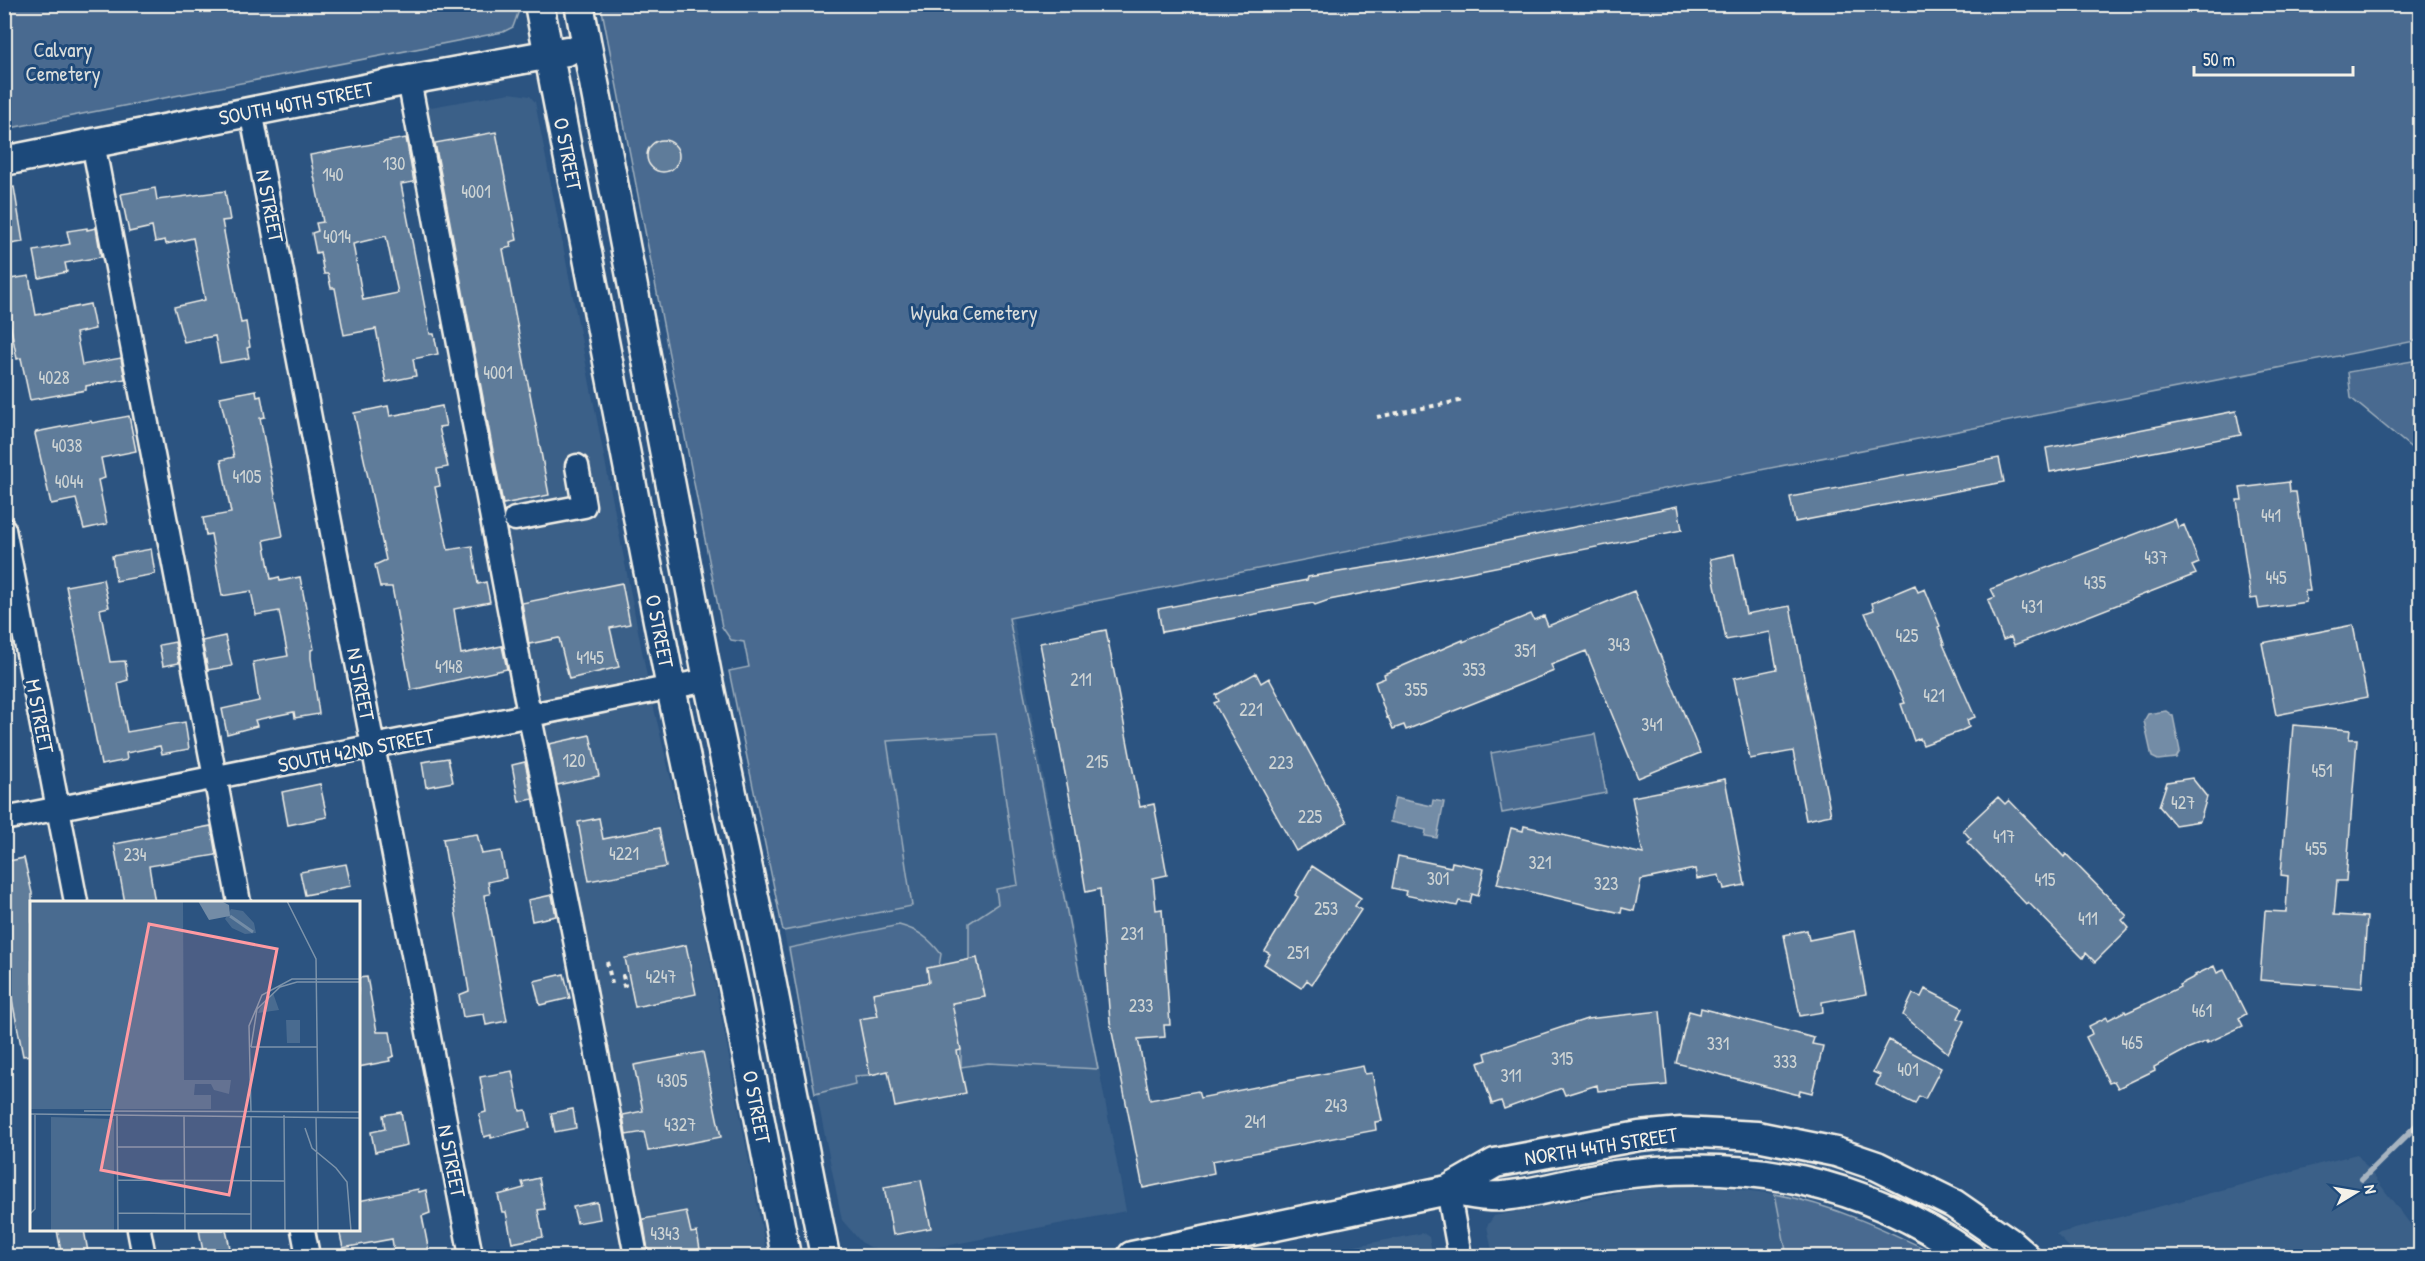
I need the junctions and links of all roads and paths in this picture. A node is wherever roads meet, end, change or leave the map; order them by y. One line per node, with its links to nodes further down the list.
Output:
1 (539, 4): 4 (main road, O STREET)
2 (579, 4): 3 (main road, O STREET)
3 (587, 47): 4 (main road, SOUTH 40TH STREET); 14 (main road, O STREET)
4 (549, 55): 5 (main road, SOUTH 40TH STREET); 15 (main road, O STREET)
5 (409, 80): 6 (main road, SOUTH 40TH STREET); 16 (street)
6 (251, 111): 7 (main road, SOUTH 40TH STREET); 17 (street, N STREET)
7 (93, 143): 8 (main road, SOUTH 40TH STREET); 18 (street)
8 (4, 161)
9 (1464, 400): 10 (path)
10 (1377, 417)
11 (577, 466): 12 (street)
12 (515, 519)
13 (4, 529): 19 (street, M STREET)
14 (708, 680): 15 (street, SOUTH 42ND STREET); 30 (main road, O STREET)
15 (671, 688): 16 (street, SOUTH 42ND STREET); 35 (main road, O STREET)
16 (529, 714): 17 (street, SOUTH 42ND STREET); 34 (street)
17 (373, 747): 18 (street, SOUTH 42ND STREET); 33 (street, N STREET)
18 (215, 778): 19 (street, SOUTH 42ND STREET); 22 (street)
19 (58, 809): 20 (street, SOUTH 42ND STREET); 21 (street, M STREET)
20 (4, 819)
21 (76, 901)
22 (239, 901)
23 (607, 962): 26 (path)
24 (627, 976): 25 (path)
25 (622, 986)
26 (613, 988)
27 (1448, 1190): 36 (main road, NORTH 44TH STREET); 37 (street); 38 (main road, NORTH 44TH STREET); 39 (main road, NORTH 44TH STREET)
28 (139, 1231): 31 (street)
29 (303, 1231): 32 (street)
30 (829, 1250)
31 (144, 1257)
32 (308, 1257)
33 (471, 1257)
34 (636, 1257)
35 (786, 1257)
36 (1132, 1257)
37 (1460, 1257)
38 (1971, 1257)
39 (2025, 1257)

